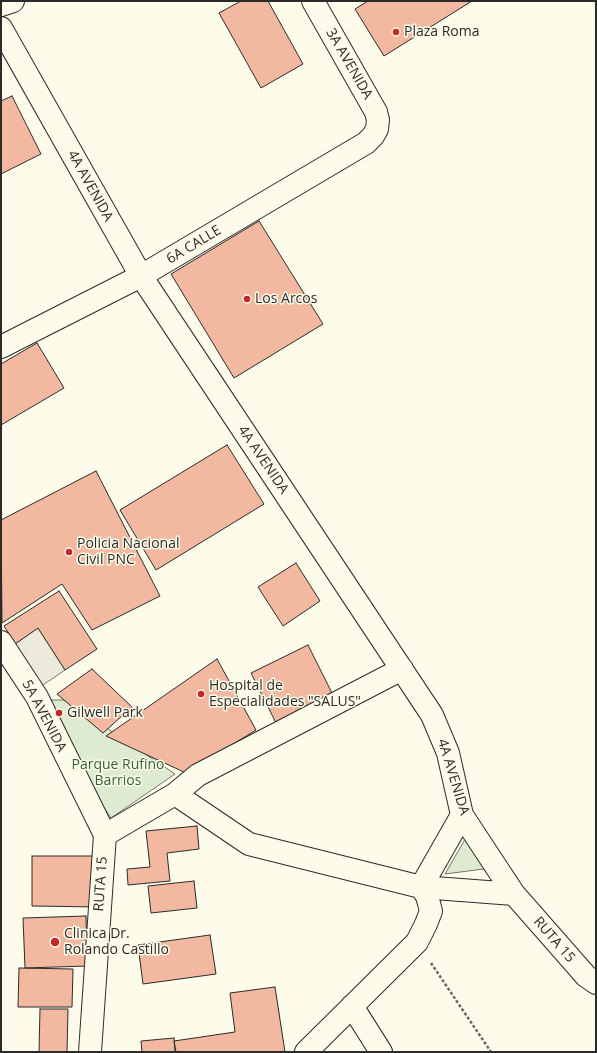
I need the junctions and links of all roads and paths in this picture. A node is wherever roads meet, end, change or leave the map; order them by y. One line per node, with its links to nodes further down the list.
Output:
1 (13, 1): 3 (street)
2 (313, 1): 5 (street, 3A AVENIDA)
3 (1, 5)
4 (1, 28): 6 (street, 4A AVENIDA)
5 (376, 129): 6 (street, 6A CALLE)
6 (141, 276): 7 (street, 6A CALLE); 9 (street, 4A AVENIDA)
7 (1, 347)
8 (1, 642): 12 (street, 5A AVENIDA)
9 (402, 669): 10 (street); 11 (street, 4A AVENIDA)
10 (175, 794): 12 (street); 13 (street)
11 (462, 815): 13 (street); 14 (street, 4A AVENIDA)
12 (105, 835): 18 (street, RUTA 15)
13 (421, 887): 14 (street); 15 (street)
14 (514, 894): 16 (street, RUTA 15)
15 (417, 942): 17 (street); 21 (path)
16 (593, 974)
17 (352, 1006): 19 (street); 20 (street)
18 (90, 1052)
19 (306, 1052)
20 (381, 1052)
21 (491, 1052)

